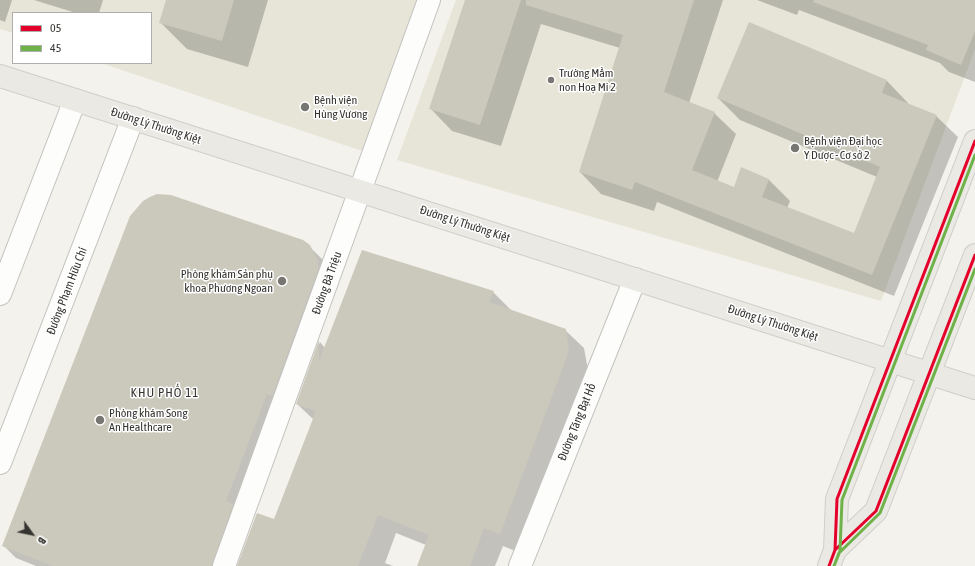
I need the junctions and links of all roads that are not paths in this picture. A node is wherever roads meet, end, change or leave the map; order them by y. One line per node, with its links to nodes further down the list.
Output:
1 (429, 0): 6 (street, Đường Bà Triệu)
2 (0, 76): 3 (main road, Đường Lý Thường Kiệt)
3 (75, 100): 4 (main road, Đường Lý Thường Kiệt); 9 (street)
4 (133, 118): 6 (main road, Đường Lý Thường Kiệt); 13 (street, Đường Phạm Hữu Chí)
5 (975, 141): 10 (main road)
6 (360, 191): 8 (main road, Đường Lý Thường Kiệt); 15 (street, Đường Bà Triệu)
7 (975, 255): 11 (main road)
8 (635, 279): 10 (main road, Đường Lý Thường Kiệt); 16 (street, Đường Tăng Bạt Hổ)
9 (0, 294)
10 (890, 361): 11 (main road, Đường Lý Thường Kiệt); 14 (main road)
11 (929, 373): 12 (main road, Đường Lý Thường Kiệt); 14 (main road)
12 (975, 388)
13 (0, 463)
14 (832, 558)
15 (224, 566)
16 (520, 566)

